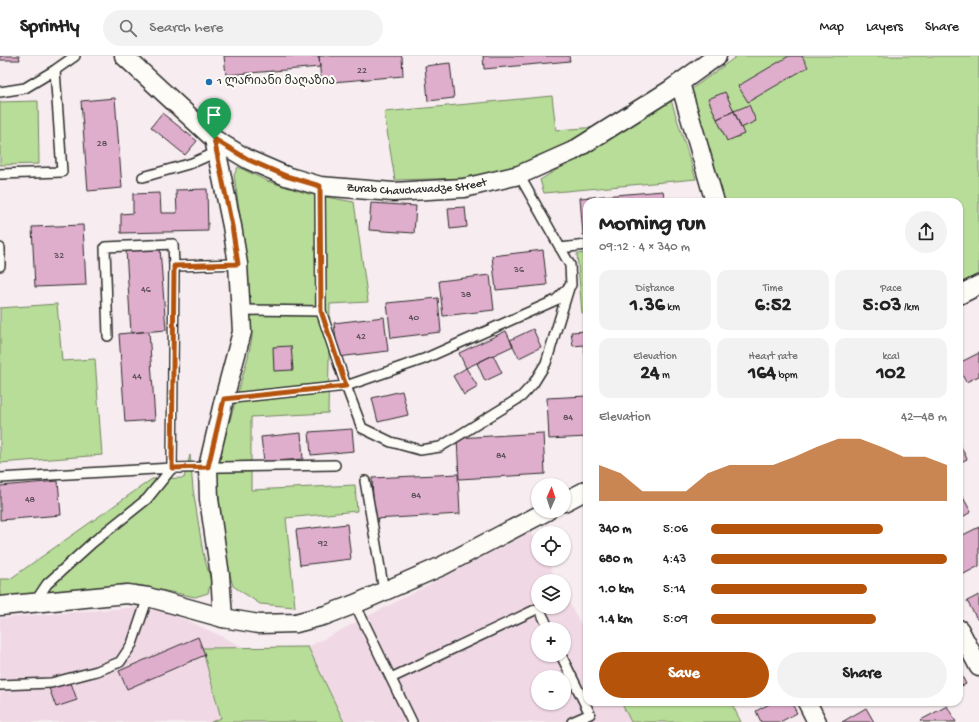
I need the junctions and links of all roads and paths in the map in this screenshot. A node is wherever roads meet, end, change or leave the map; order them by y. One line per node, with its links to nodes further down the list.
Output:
1 (75, 56): 4 (lane)
2 (124, 56): 7 (street, Zurab Chavchavadze Street)
3 (717, 56): 5 (street, Zurab Chavchavadze Street)
4 (55, 70): 6 (lane); 8 (lane)
5 (680, 83): 9 (street, Zurab Chavchavadze Street); 12 (street)
6 (0, 92)
7 (216, 145): 10 (lane); 11 (street, Zurab Chavchavadze Street); 16 (street)
8 (0, 174)
9 (519, 175): 11 (street, Zurab Chavchavadze Street); 15 (lane)
10 (143, 177)
11 (320, 186): 21 (lane)
12 (714, 198)
13 (583, 245): 15 (lane)
14 (0, 248): 17 (lane)
15 (560, 248): 19 (lane)
16 (238, 264): 18 (lane); 20 (street)
17 (0, 266)
18 (174, 266): 22 (lane); 27 (lane)
19 (571, 285): 23 (lane); 23 (lane)
20 (240, 310): 21 (lane); 24 (street)
21 (321, 311): 23 (lane)
22 (108, 336)
23 (346, 386): 24 (lane)
24 (224, 399): 26 (street)
25 (335, 465): 26 (lane)
26 (208, 467): 27 (lane); 38 (street)
27 (172, 468): 28 (lane); 35 (lane)
28 (0, 478)
29 (365, 481): 33 (lane)
30 (583, 492): 31 (street)
31 (571, 498)
32 (534, 518): 33 (street)
33 (384, 592): 36 (street)
34 (148, 597): 35 (street); 38 (street); 44 (lane)
35 (34, 603): 37 (street)
36 (355, 604): 38 (street); 43 (lane)
37 (0, 606)
38 (223, 618)
39 (546, 622): 43 (lane)
40 (963, 637): 42 (street)
41 (564, 662): 45 (lane)
42 (979, 668)
43 (391, 678): 48 (lane)
44 (0, 685)
45 (583, 700)
46 (586, 706): 49 (lane)
47 (809, 706): 50 (street)
48 (412, 722)
49 (572, 722)
50 (817, 722)

